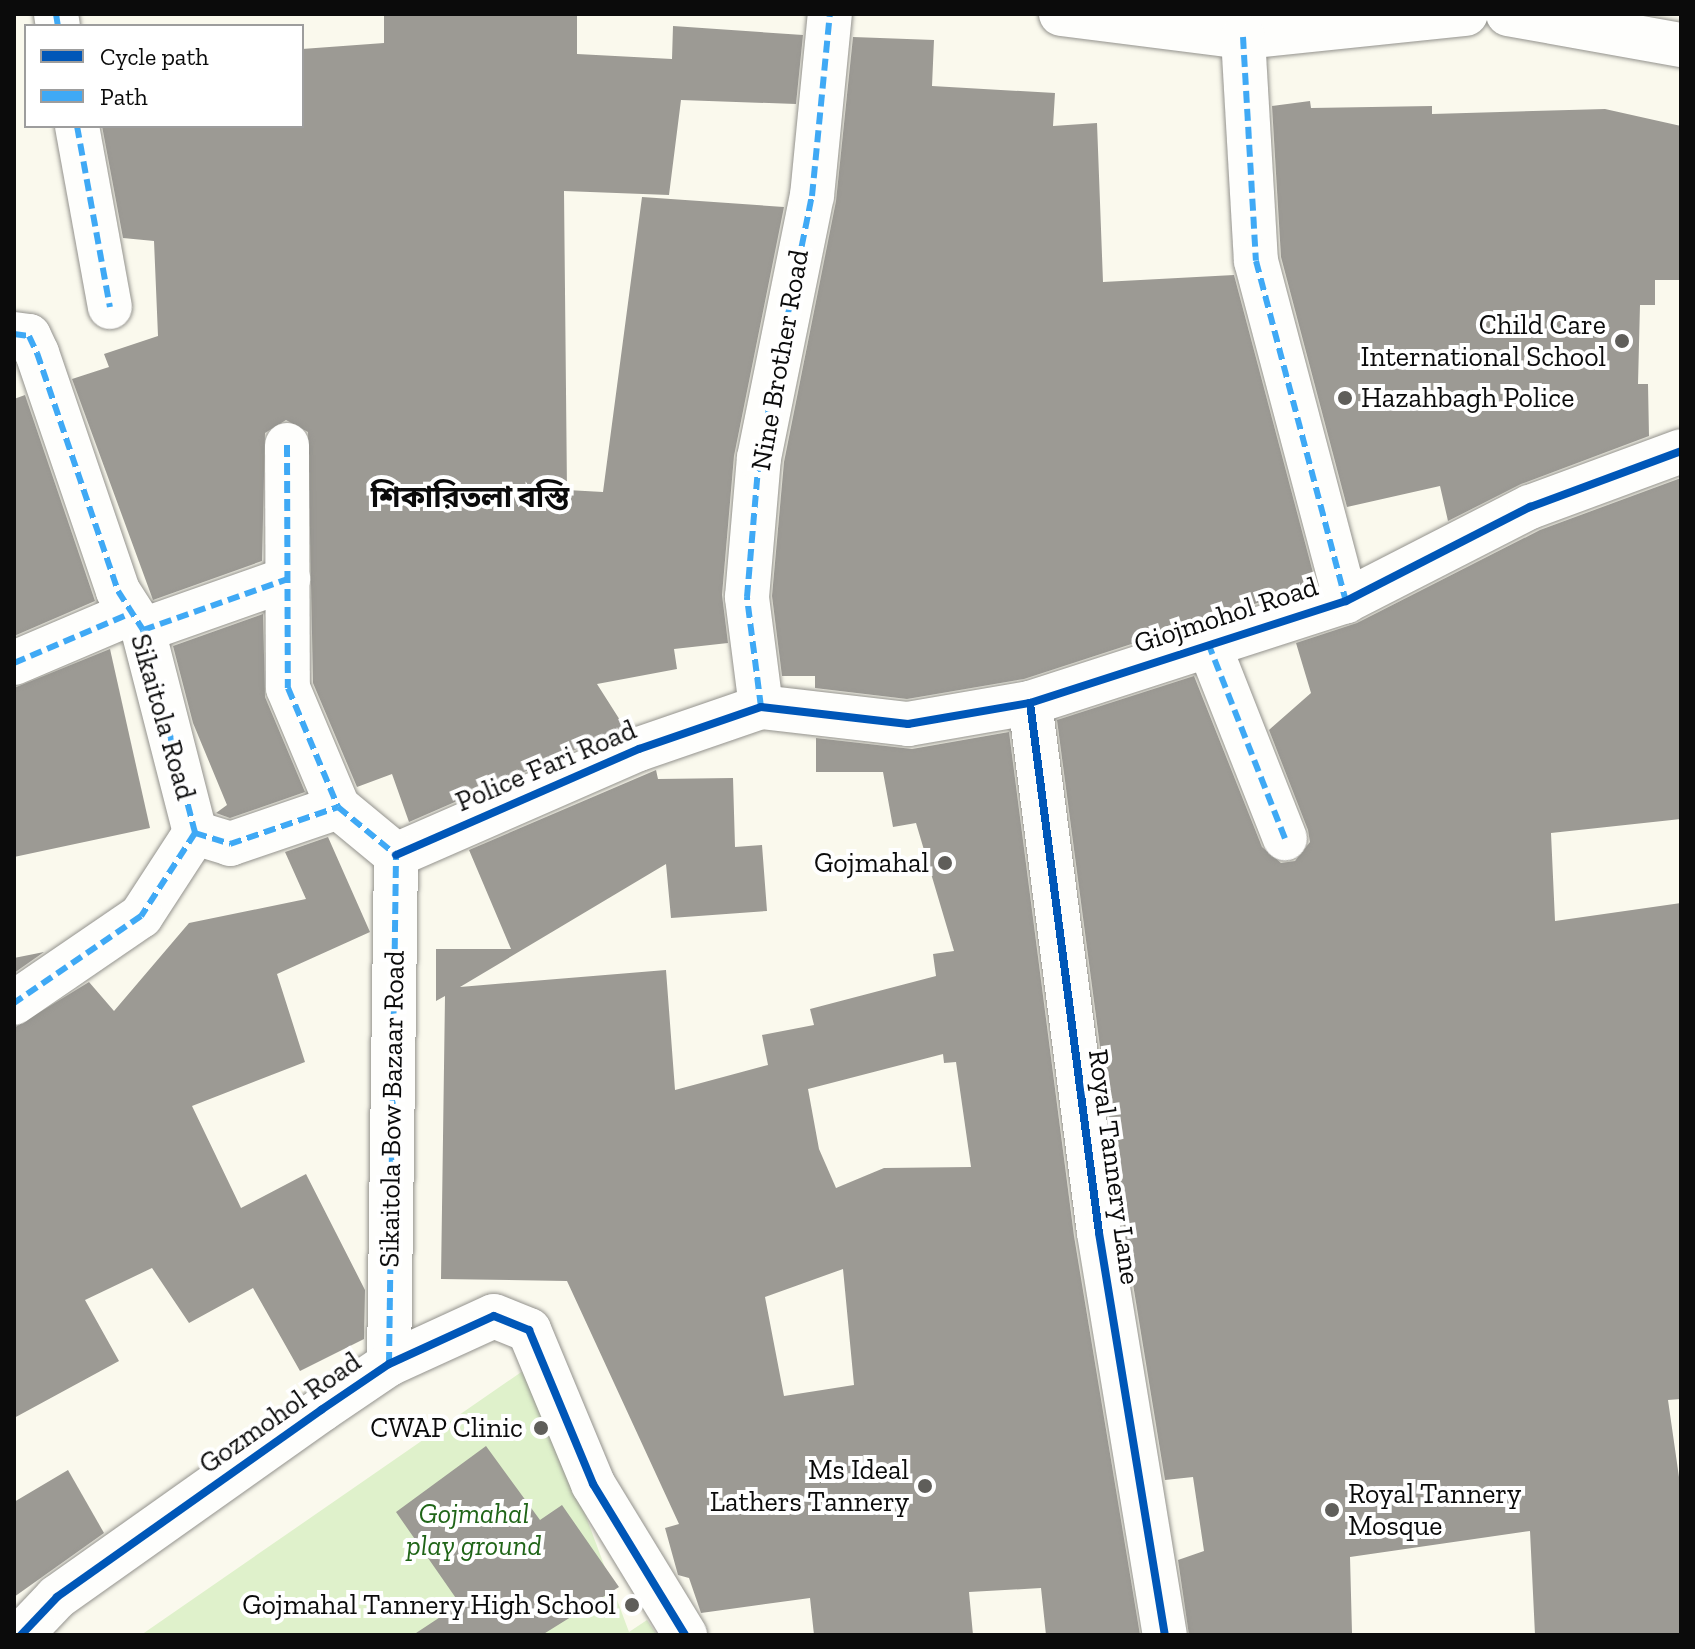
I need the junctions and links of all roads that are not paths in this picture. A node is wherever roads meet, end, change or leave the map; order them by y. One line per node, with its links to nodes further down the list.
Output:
1 (830, 14): 18 (street, Nine Brother Road)
2 (1061, 14): 5 (street)
3 (1466, 14): 5 (street)
4 (1508, 14): 6 (street)
5 (1243, 37): 13 (street)
6 (1681, 45)
7 (77, 128): 8 (street)
8 (110, 307)
9 (19, 339): 14 (street, Sikaitola Road)
10 (287, 445): 12 (street)
11 (1681, 451): 13 (street, Giojmohol Road)
12 (288, 579): 14 (street); 19 (street)
13 (1346, 601): 15 (street, Giojmohol Road)
14 (136, 622): 16 (street); 20 (street, Sikaitola Road)
15 (1208, 643): 17 (street, Giojmohol Road); 21 (street)
16 (14, 663)
17 (1030, 703): 18 (street, Giojmohol Road); 27 (street, Royal Tannery Lane)
18 (761, 707): 22 (street, Police Fari Road)
19 (338, 807): 20 (street); 22 (street)
20 (195, 833): 23 (street, Sikaitola Road)
21 (1285, 838)
22 (396, 855): 24 (street, Sikaitola Bow Bazaar Road)
23 (14, 1003)
24 (389, 1364): 25 (street, Gozmohol Road); 26 (street, Gozmohol Road)
25 (27, 1633)
26 (685, 1635)
27 (1165, 1635)

